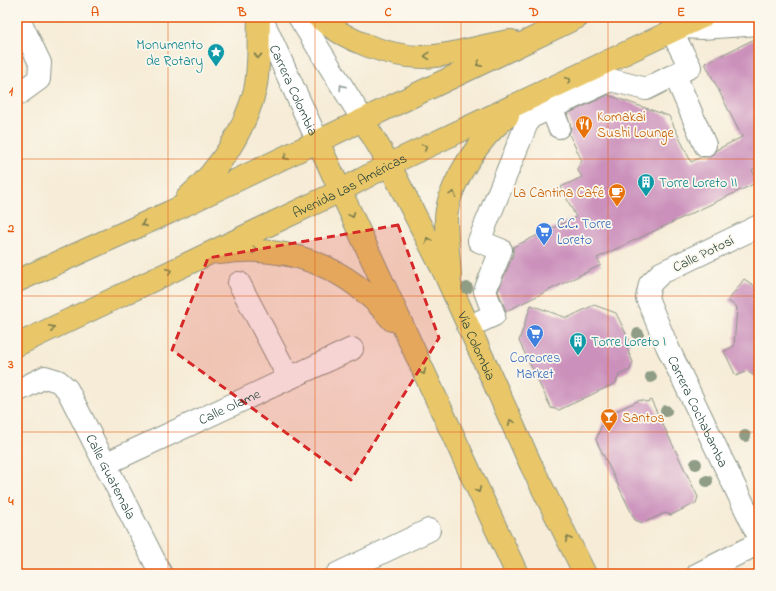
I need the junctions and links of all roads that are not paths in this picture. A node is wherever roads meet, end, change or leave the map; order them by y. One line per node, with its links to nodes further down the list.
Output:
1 (18, 17): 11 (street)
2 (260, 17): 14 (street, Carrera Colombia); 18 (main road, one-way to 18)
3 (299, 17): 13 (street, one-way to 3)
4 (318, 17): 9 (main road, one-way to 4)
5 (578, 17): 9 (main road)
6 (702, 17): 8 (main road, Avenida Las Américas)
7 (759, 24): 8 (street, Avenida Las Américas)
8 (677, 29): 10 (street); 12 (main road, Avenida Las Américas, one-way to 8)
9 (534, 38): 13 (main road, one-way to 13)
10 (675, 75): 12 (street); 15 (street)
11 (17, 95)
12 (549, 109): 16 (main road, Avenida Las Américas, one-way to 12); 24 (main road, one-way to 12); 25 (street)
13 (363, 120): 14 (main road); 16 (main road, Vía Colombia)
14 (318, 142): 17 (main road); 18 (main road, one-way to 18)
15 (705, 145)
16 (389, 164): 17 (main road, Avenida Las Américas); 24 (main road, Vía Colombia, one-way to 16)
17 (340, 191): 20 (main road, Avenida Las Américas); 26 (main road, one-way to 26)
18 (170, 212): 21 (main road, one-way to 21)
19 (759, 226): 23 (street, Calle Potosí)
20 (202, 256): 26 (main road, one-way to 26); 27 (main road, Avenida Las Américas, one-way to 20)
21 (17, 281)
22 (239, 283): 29 (street)
23 (650, 284): 33 (street, Carrera Cochabamba)
24 (450, 288): 25 (main road, Vía Colombia)
25 (468, 327): 38 (main road, Vía Colombia, one-way to 25)
26 (409, 342): 37 (main road, one-way to 37)
27 (17, 345)
28 (352, 349): 29 (street, Calle Olame)
29 (289, 378): 31 (street, Calle Olame)
30 (17, 391): 31 (street, Calle Guatemala)
31 (105, 464): 35 (street, Calle Guatemala)
32 (429, 530): 36 (street)
33 (759, 537)
34 (759, 543): 39 (street)
35 (161, 574)
36 (337, 574)
37 (517, 574)
38 (585, 574)
39 (698, 574)

